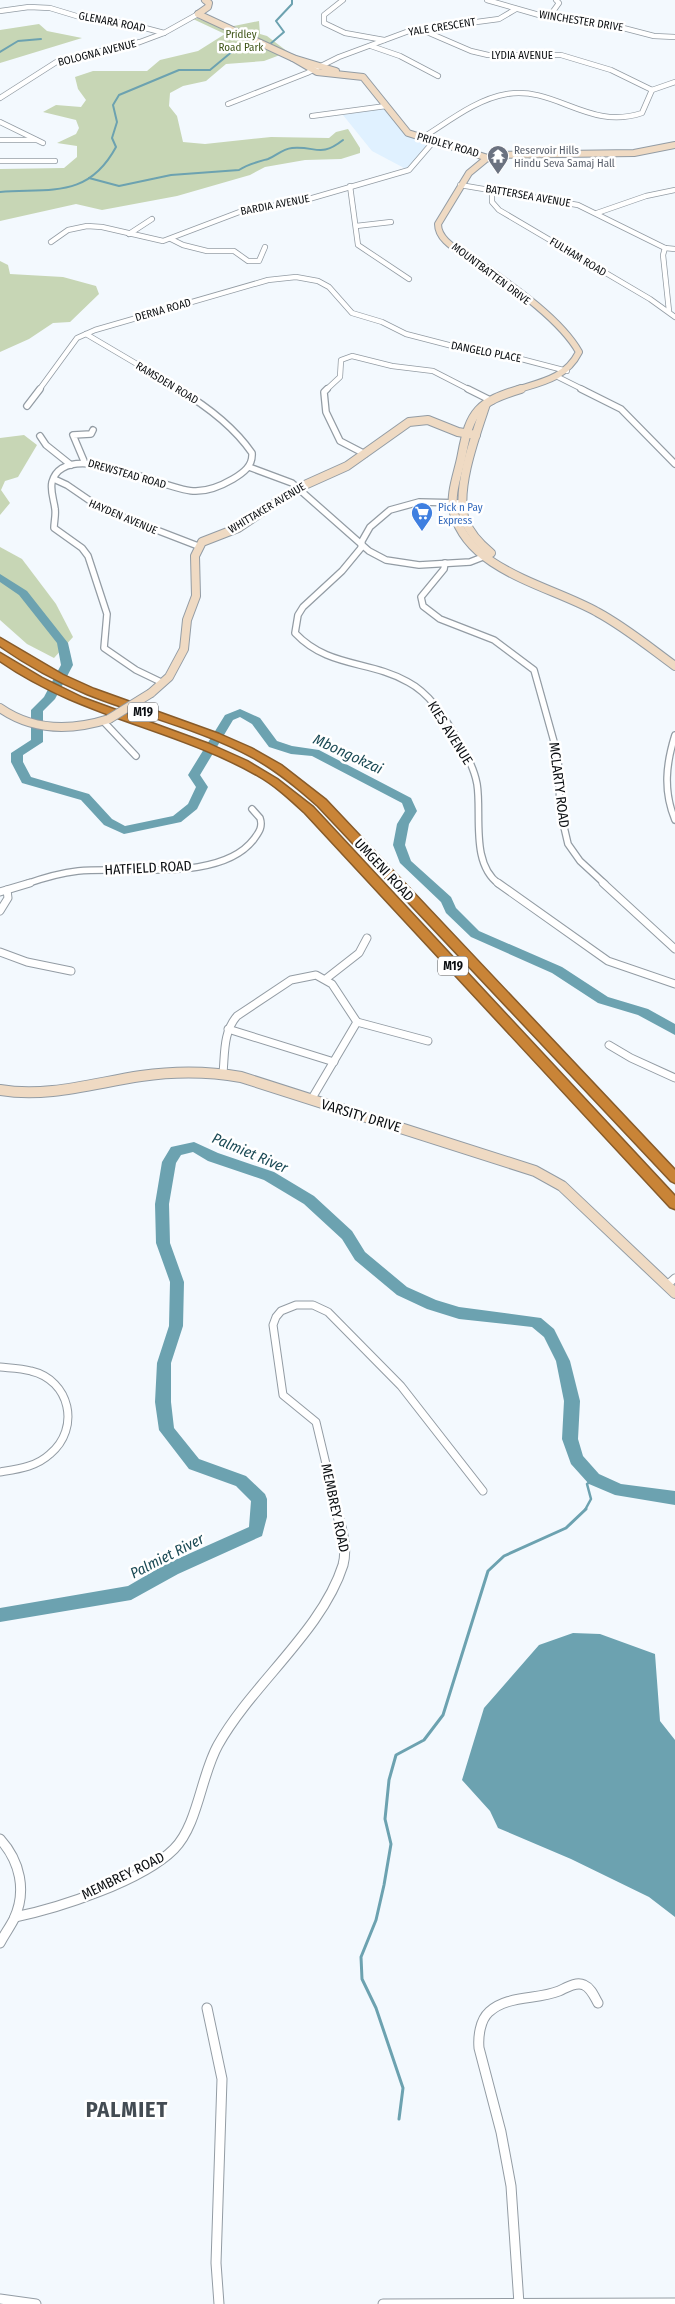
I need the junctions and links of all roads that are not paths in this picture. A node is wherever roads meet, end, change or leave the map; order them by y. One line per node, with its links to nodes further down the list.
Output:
1 (205, 0): 7 (street)
2 (343, 0): 12 (street)
3 (488, 0): 5 (street, WINCHESTER DRIVE)
4 (556, 0): 8 (street)
5 (516, 9): 8 (street, WINCHESTER DRIVE); 9 (street, YALE CRESCENT)
6 (0, 11): 10 (street, GLENARA ROAD)
7 (198, 14): 10 (street, BOLOGNA AVENUE); 14 (street, PRIDLEY ROAD)
8 (549, 16): 11 (street, WINCHESTER DRIVE)
9 (420, 29): 12 (street, YALE CRESCENT); 20 (street, LYDIA AVENUE)
10 (164, 33): 21 (street, BOLOGNA AVENUE)
11 (675, 37)
12 (384, 40): 13 (street, YALE CRESCENT)
13 (370, 46): 15 (street, YALE CRESCENT); 18 (street)
14 (292, 58): 15 (street, PRIDLEY ROAD); 16 (street, PRIDLEY ROAD)
15 (322, 65): 16 (street, YALE CRESCENT); 17 (street, PRIDLEY ROAD)
16 (312, 70): 17 (street, PRIDLEY ROAD); 22 (street, YALE CRESCENT)
17 (346, 73): 23 (street, PRIDLEY ROAD)
18 (438, 76)
19 (675, 82): 20 (street)
20 (652, 90): 26 (street)
21 (0, 98)
22 (228, 104)
23 (386, 106): 24 (street); 26 (street, PRIDLEY ROAD)
24 (312, 116)
25 (0, 122): 28 (street)
26 (422, 138): 29 (street, PRIDLEY ROAD)
27 (0, 140): 28 (street)
28 (36, 140): 30 (street)
29 (434, 141): 32 (street, PRIDLEY ROAD); 38 (street, BARDIA AVENUE)
30 (43, 142)
31 (675, 145): 33 (street, MOUNTBATTEN DRIVE)
32 (478, 153): 33 (street); 34 (street, PRIDLEY ROAD)
33 (498, 155): 34 (street, MOUNTBATTEN DRIVE)
34 (488, 158): 37 (street, MOUNTBATTEN DRIVE)
35 (0, 161): 36 (street)
36 (55, 161)
37 (460, 185): 39 (street, BATTERSEA AVENUE); 58 (street, MOUNTBATTEN DRIVE)
38 (350, 186): 44 (street); 46 (street, BARDIA AVENUE)
39 (492, 190): 41 (street, BATTERSEA AVENUE); 54 (street, FULHAM ROAD)
40 (675, 190): 41 (street)
41 (597, 213): 49 (street, BATTERSEA AVENUE)
42 (152, 219): 45 (street)
43 (390, 222): 44 (street)
44 (356, 226): 51 (street)
45 (129, 234): 46 (street, BARDIA AVENUE); 47 (street, BARDIA AVENUE)
46 (171, 239): 48 (street)
47 (51, 242)
48 (265, 247)
49 (665, 248): 50 (street, BATTERSEA AVENUE); 53 (street)
50 (675, 249)
51 (409, 279)
52 (331, 289): 57 (street, DERNA ROAD); 58 (street, DANGELO PLACE)
53 (667, 294): 54 (street); 55 (street)
54 (650, 299): 55 (street, FULHAM ROAD)
55 (669, 311): 56 (street, FULHAM ROAD)
56 (675, 317)
57 (86, 334): 61 (street, DERNA ROAD); 70 (street, RAMSDEN ROAD)
58 (566, 370): 59 (street, MOUNTBATTEN DRIVE)
59 (558, 377): 60 (street, MOUNTBATTEN DRIVE); 68 (street)
60 (489, 402): 63 (street, MOUNTBATTEN DRIVE); 64 (street, MOUNTBATTEN DRIVE); 66 (street)
61 (27, 406)
62 (93, 430): 67 (street)
63 (467, 434): 64 (street, WHITTAKER AVENUE); 66 (street, WHITTAKER AVENUE); 73 (street, MOUNTBATTEN DRIVE)
64 (476, 434): 74 (street, MOUNTBATTEN DRIVE)
65 (40, 436): 69 (street)
66 (365, 454): 72 (street, WHITTAKER AVENUE)
67 (84, 461): 69 (street, DREWSTEAD ROAD); 70 (street, DREWSTEAD ROAD)
68 (675, 464)
69 (71, 465): 71 (street, DREWSTEAD ROAD)
70 (249, 467): 72 (street)
71 (54, 479): 77 (street, HAYDEN AVENUE); 84 (street)
72 (298, 488): 76 (street); 77 (street, WHITTAKER AVENUE)
73 (453, 502): 74 (street, KIES AVENUE); 75 (street, MOUNTBATTEN DRIVE); 76 (street, KIES AVENUE)
74 (463, 502): 75 (street, MOUNTBATTEN DRIVE)
75 (465, 530): 78 (street, MOUNTBATTEN DRIVE)
76 (362, 545): 79 (street); 100 (street, KIES AVENUE)
77 (198, 546): 84 (street)
78 (488, 555): 79 (street); 82 (street, MOUNTBATTEN DRIVE); 83 (street, MOUNTBATTEN DRIVE)
79 (445, 563): 96 (street, MCLARTY ROAD)
80 (0, 642): 110 (highway, UMGENI ROAD / M19)
81 (0, 656): 111 (highway, UMGENI ROAD / M19)
82 (675, 660)
83 (675, 666)
84 (163, 683): 86 (street, bridge)
85 (0, 708): 86 (street)
86 (106, 720): 88 (street)
87 (675, 735): 89 (street)
88 (136, 756)
89 (668, 758): 90 (street); 92 (street)
90 (675, 762)
91 (252, 809): 93 (street, HATFIELD ROAD)
92 (675, 820)
93 (3, 891): 94 (street)
94 (0, 911)
95 (367, 938): 99 (street)
96 (675, 949)
97 (0, 952): 98 (street)
98 (71, 971)
99 (327, 978): 101 (street); 102 (street)
100 (675, 984)
101 (357, 1022): 103 (street); 105 (street)
102 (228, 1029): 105 (street); 106 (street)
103 (428, 1041)
104 (609, 1045): 107 (street)
105 (334, 1062): 109 (street)
106 (223, 1073): 108 (street, VARSITY DRIVE); 109 (street, VARSITY DRIVE)
107 (675, 1078)
108 (0, 1090)
109 (312, 1100): 112 (street, VARSITY DRIVE)
110 (675, 1178)
111 (675, 1204)
112 (671, 1282): 113 (street, VARSITY DRIVE)
113 (675, 1293)
114 (0, 1367): 115 (street)
115 (0, 1472)
116 (483, 1491): 118 (street, MEMBREY ROAD)
117 (0, 1839): 118 (street)
118 (15, 1917): 119 (street)
119 (0, 1943)
120 (598, 2003): 129 (street)
121 (207, 2008): 125 (street)
122 (0, 2299): 124 (street)
123 (675, 2303): 129 (street)
124 (36, 2304)
125 (219, 2304)
126 (383, 2304): 127 (street)
127 (460, 2304): 128 (street)
128 (501, 2304): 129 (street)
129 (519, 2304)

